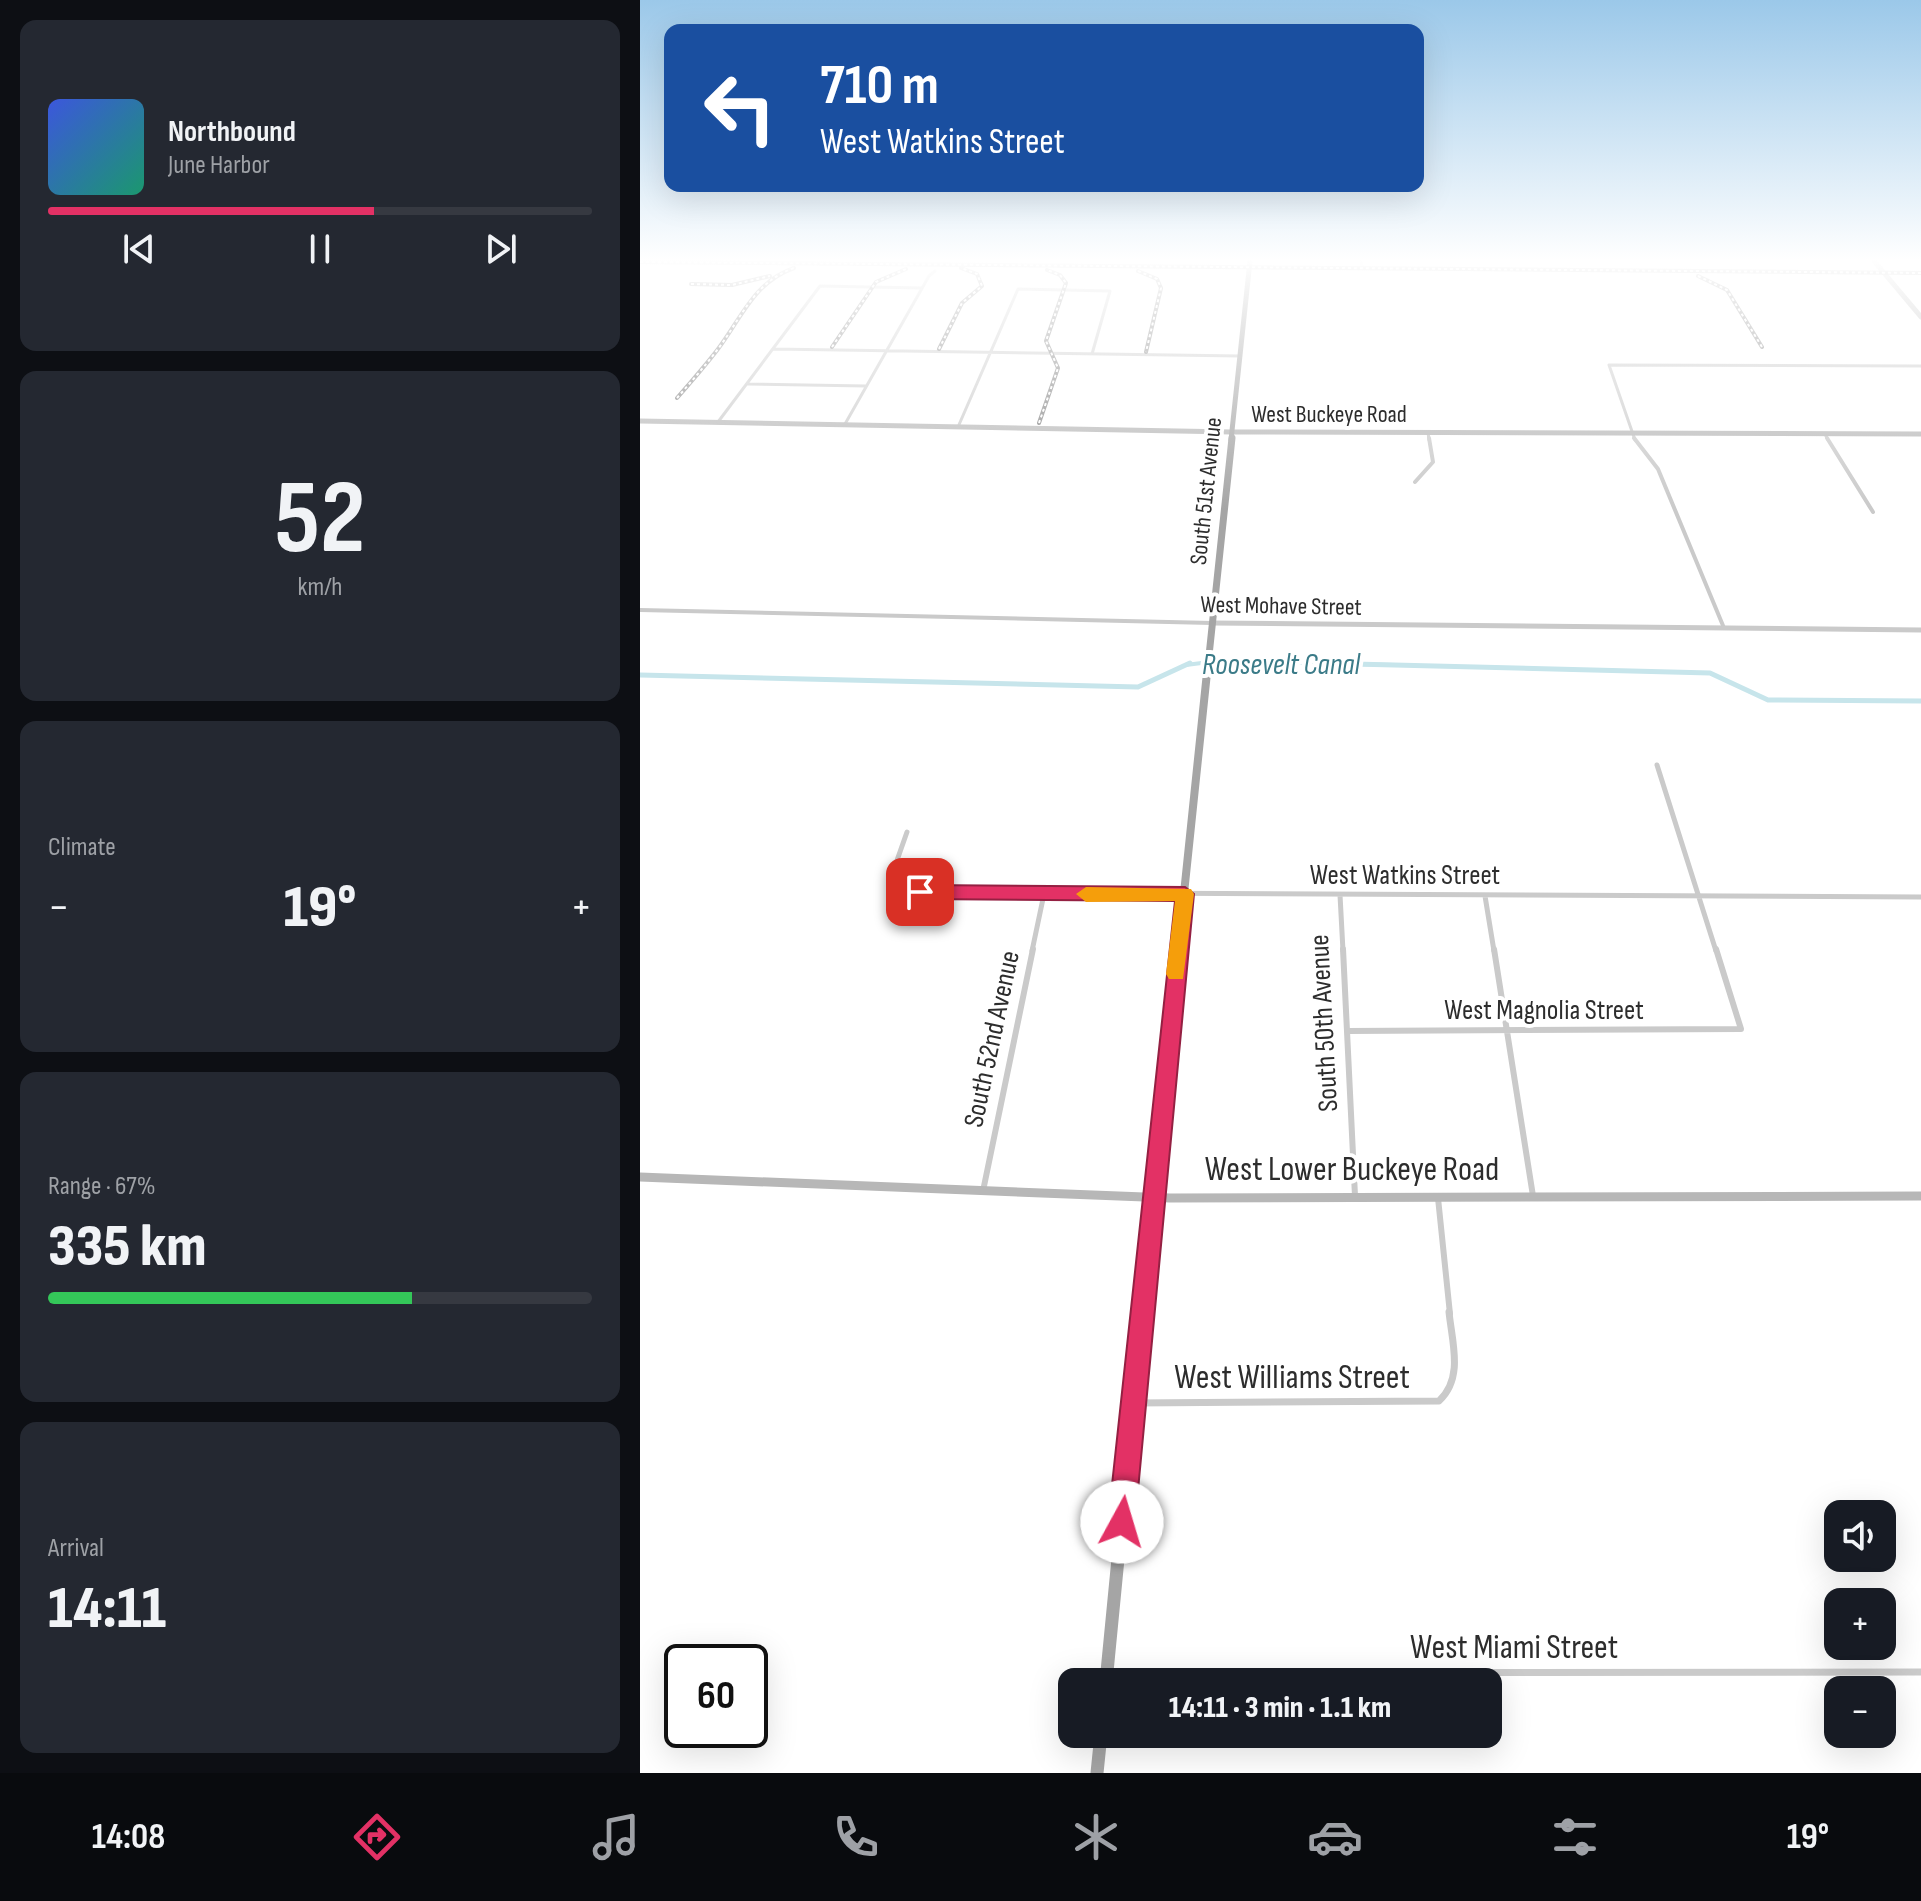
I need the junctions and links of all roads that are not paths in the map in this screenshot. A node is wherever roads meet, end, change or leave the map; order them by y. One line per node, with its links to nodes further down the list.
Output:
1 (777, 344): 6 (street)
2 (890, 344): 7 (street)
3 (995, 344): 8 (street)
4 (1095, 344): 9 (street)
5 (1241, 344): 10 (main road, South 51st Avenue)
6 (773, 349): 7 (street); 12 (street)
7 (886, 351): 8 (street); 13 (street)
8 (991, 352): 9 (street); 17 (street)
9 (1092, 354): 10 (street)
10 (1240, 356): 18 (main road, South 51st Avenue)
11 (1921, 366): 20 (street)
12 (747, 384): 13 (street); 15 (street)
13 (867, 386): 16 (street)
14 (640, 421): 15 (main road, West Buckeye Road)
15 (718, 422): 16 (main road, West Buckeye Road)
16 (845, 424): 17 (main road, West Buckeye Road)
17 (958, 427): 18 (main road, West Buckeye Road)
18 (1232, 432): 19 (main road, West Buckeye Road); 26 (main road, South 51st Avenue)
19 (1428, 432): 20 (main road, West Buckeye Road); 23 (street)
20 (1632, 433): 21 (main road, West Buckeye Road); 27 (street)
21 (1825, 434): 22 (main road, West Buckeye Road); 24 (street)
22 (1921, 434)
23 (1415, 482)
24 (1873, 512)
25 (640, 610): 26 (street, West Mohave Street)
26 (1212, 623): 27 (street, West Mohave Street); 32 (main road, South 51st Avenue)
27 (1724, 628): 28 (street, West Mohave Street)
28 (1921, 630)
29 (1657, 765): 35 (street)
30 (907, 832): 31 (street, West Watkins Street)
31 (1044, 894): 32 (street, West Watkins Street); 40 (street, South 52nd Avenue)
32 (1185, 894): 33 (street, West Watkins Street); 42 (main road, South 51st Avenue)
33 (1340, 895): 34 (street, West Watkins Street); 38 (street, South 50th Avenue)
34 (1485, 896): 35 (street, West Watkins Street); 37 (street)
35 (1700, 896): 36 (street, West Watkins Street); 37 (street, West Magnolia Street)
36 (1921, 897)
37 (1506, 1030): 38 (street, West Magnolia Street); 45 (street)
38 (1347, 1031): 43 (street, South 50th Avenue)
39 (640, 1177): 40 (main road, West Lower Buckeye Road)
40 (982, 1192): 42 (main road, West Lower Buckeye Road)
41 (1921, 1196): 45 (main road, West Lower Buckeye Road)
42 (1153, 1197): 43 (main road, West Lower Buckeye Road); 46 (main road, South 51st Avenue)
43 (1355, 1197): 44 (main road, West Lower Buckeye Road)
44 (1437, 1197): 45 (main road, West Lower Buckeye Road); 46 (street, West Williams Street)
45 (1533, 1197)
46 (1133, 1403): 47 (main road, South 51st Avenue)
47 (1108, 1668)
48 (1921, 1672): 49 (street, West Miami Street)
49 (1502, 1675)
50 (1100, 1748): 51 (main road)
51 (1097, 1773)

